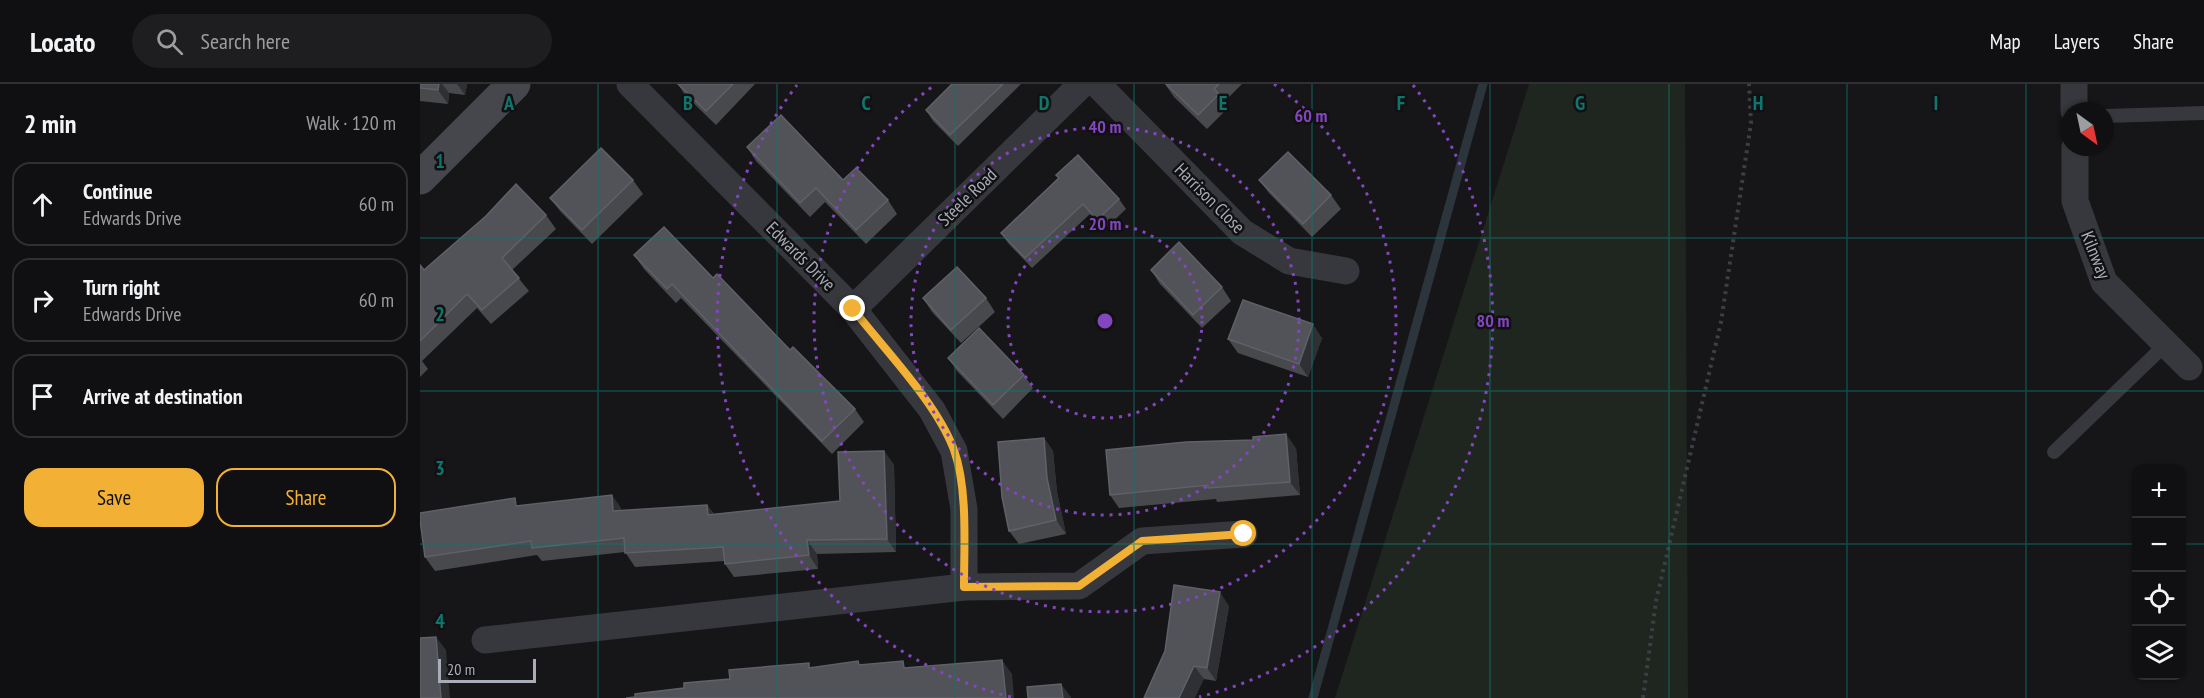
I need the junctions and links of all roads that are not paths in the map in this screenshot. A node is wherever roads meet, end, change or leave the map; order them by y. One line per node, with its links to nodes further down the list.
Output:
1 (514, 84): 10 (street)
2 (630, 84): 12 (street, Edwards Drive)
3 (1082, 84): 12 (street, Steele Road)
4 (1097, 84): 11 (street, Harrison Close)
5 (2074, 84): 6 (street)
6 (2074, 102)
7 (2204, 113): 8 (lane)
8 (2114, 116)
9 (2075, 156): 13 (street, Kilnway)
10 (420, 178)
11 (1346, 271)
12 (853, 309): 17 (street, Edwards Drive)
13 (2166, 344): 14 (street, Kilnway); 15 (lane)
14 (2189, 367)
15 (2054, 452)
16 (1244, 534): 17 (street)
17 (964, 587): 18 (street)
18 (486, 640)

